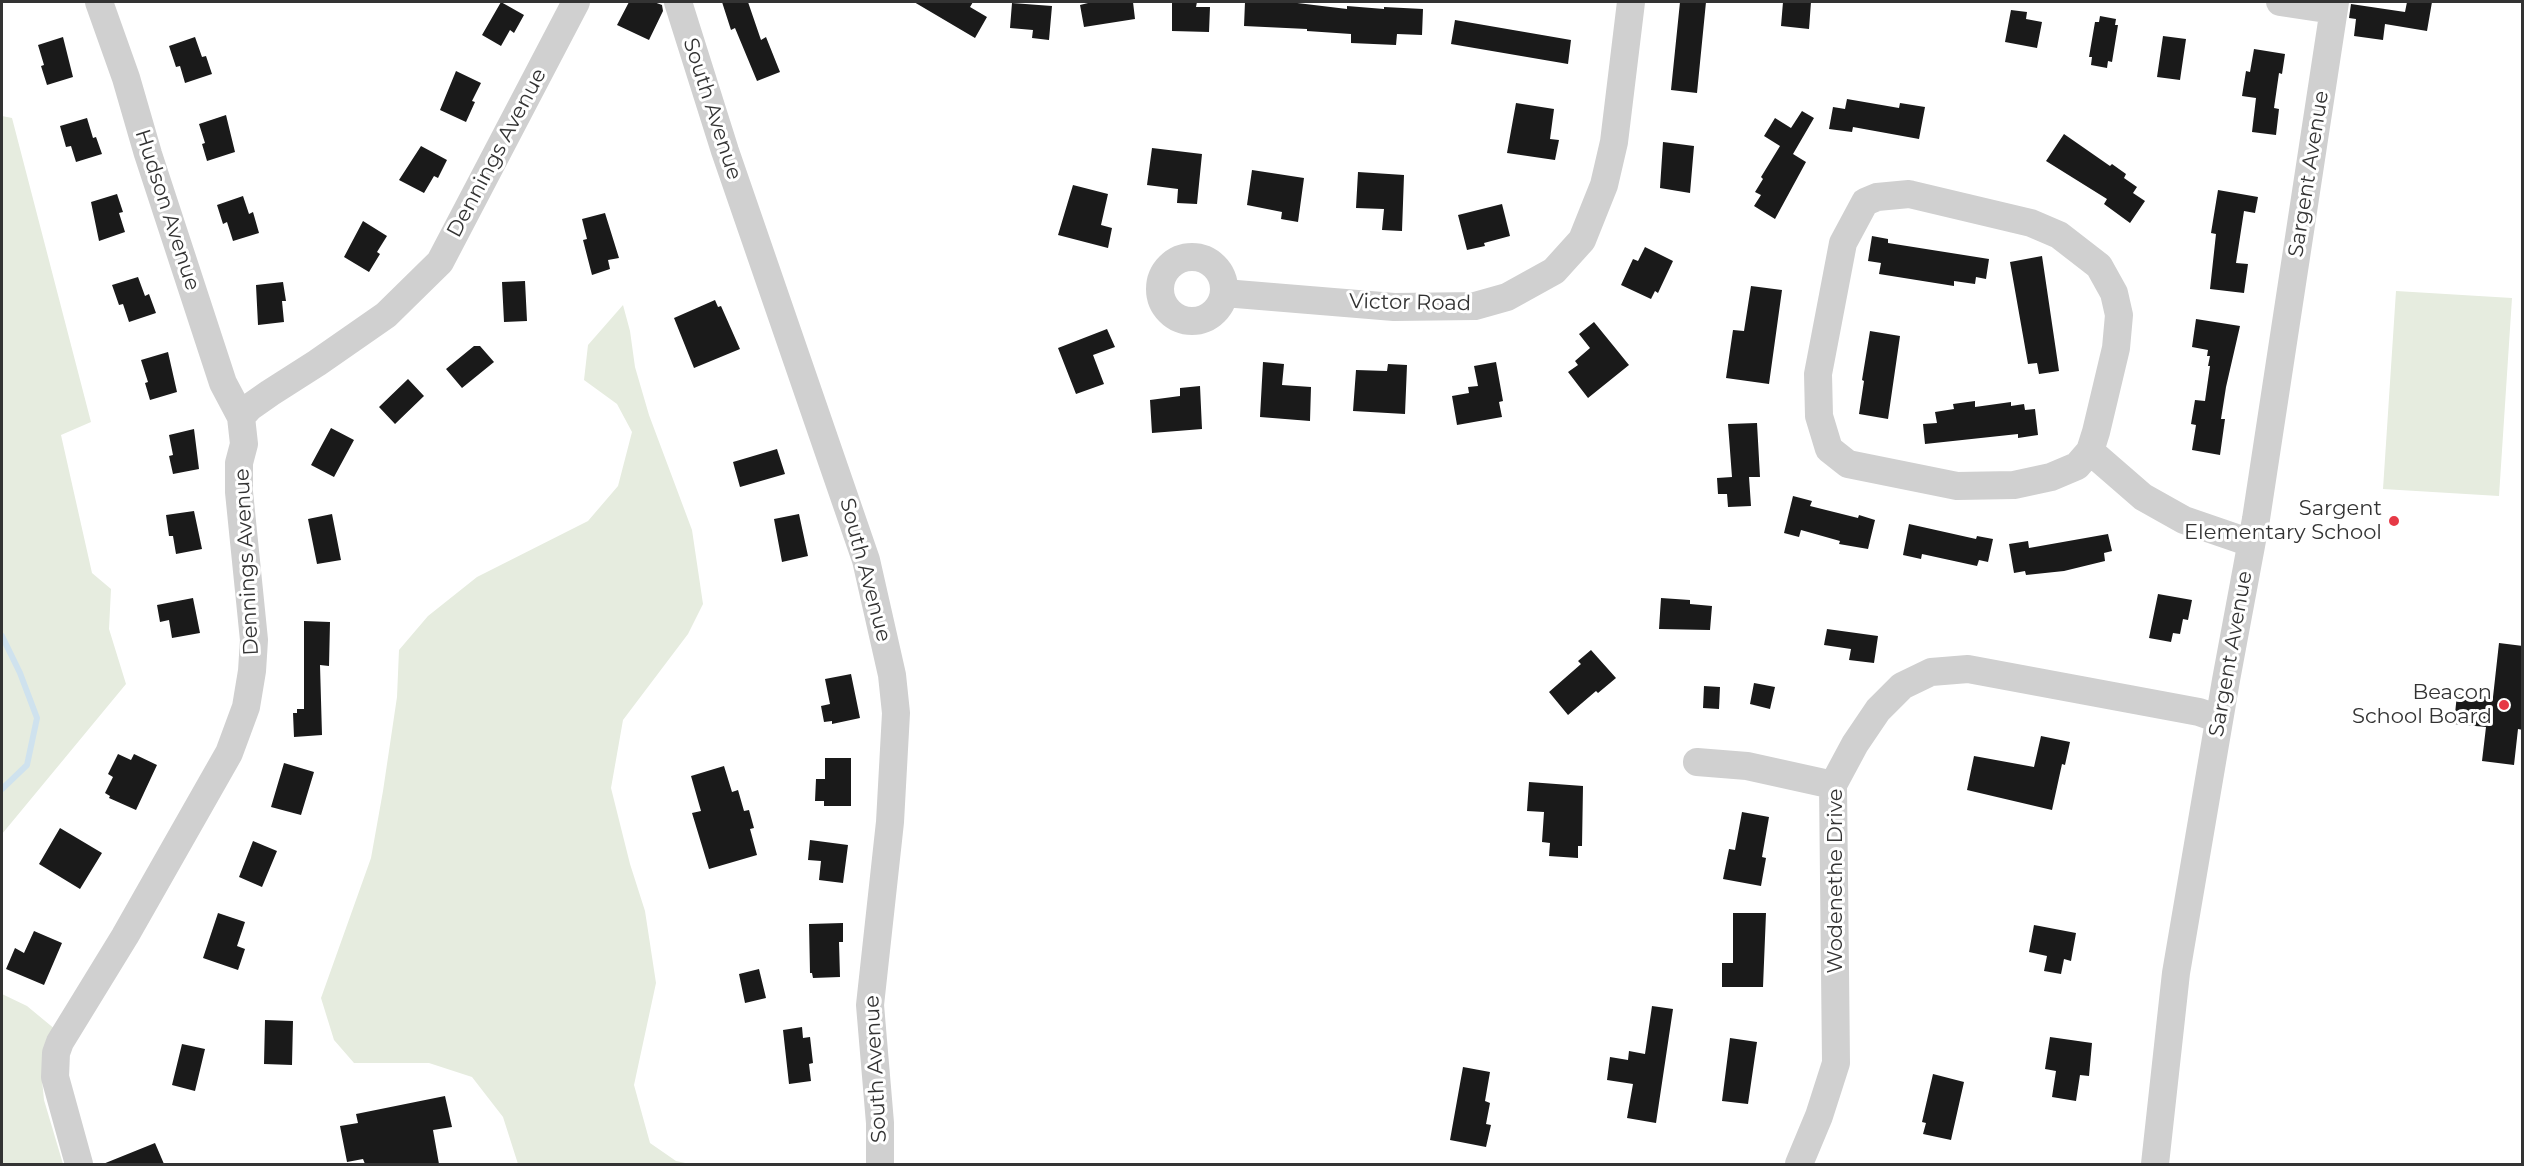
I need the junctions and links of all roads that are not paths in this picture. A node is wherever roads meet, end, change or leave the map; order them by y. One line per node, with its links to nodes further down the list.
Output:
1 (99, 2): 8 (street, Hudson Avenue)
2 (576, 2): 8 (street, Dennings Avenue)
3 (678, 2): 15 (street, South Avenue)
4 (1631, 2): 7 (street, Victor Road)
5 (2280, 2): 6 (street)
6 (2334, 6): 10 (street, Sargent Avenue)
7 (1224, 292)
8 (241, 417): 14 (street, Dennings Avenue)
9 (2090, 451): 9 (street); 10 (street)
10 (2251, 543): 11 (street, Sargent Avenue)
11 (2219, 719): 13 (street, Wodenethe Drive); 17 (street, Sargent Avenue)
12 (1697, 762): 13 (street)
13 (1833, 785): 16 (street, Wodenethe Drive)
14 (79, 1164)
15 (880, 1164)
16 (1799, 1164)
17 (2156, 1164)

